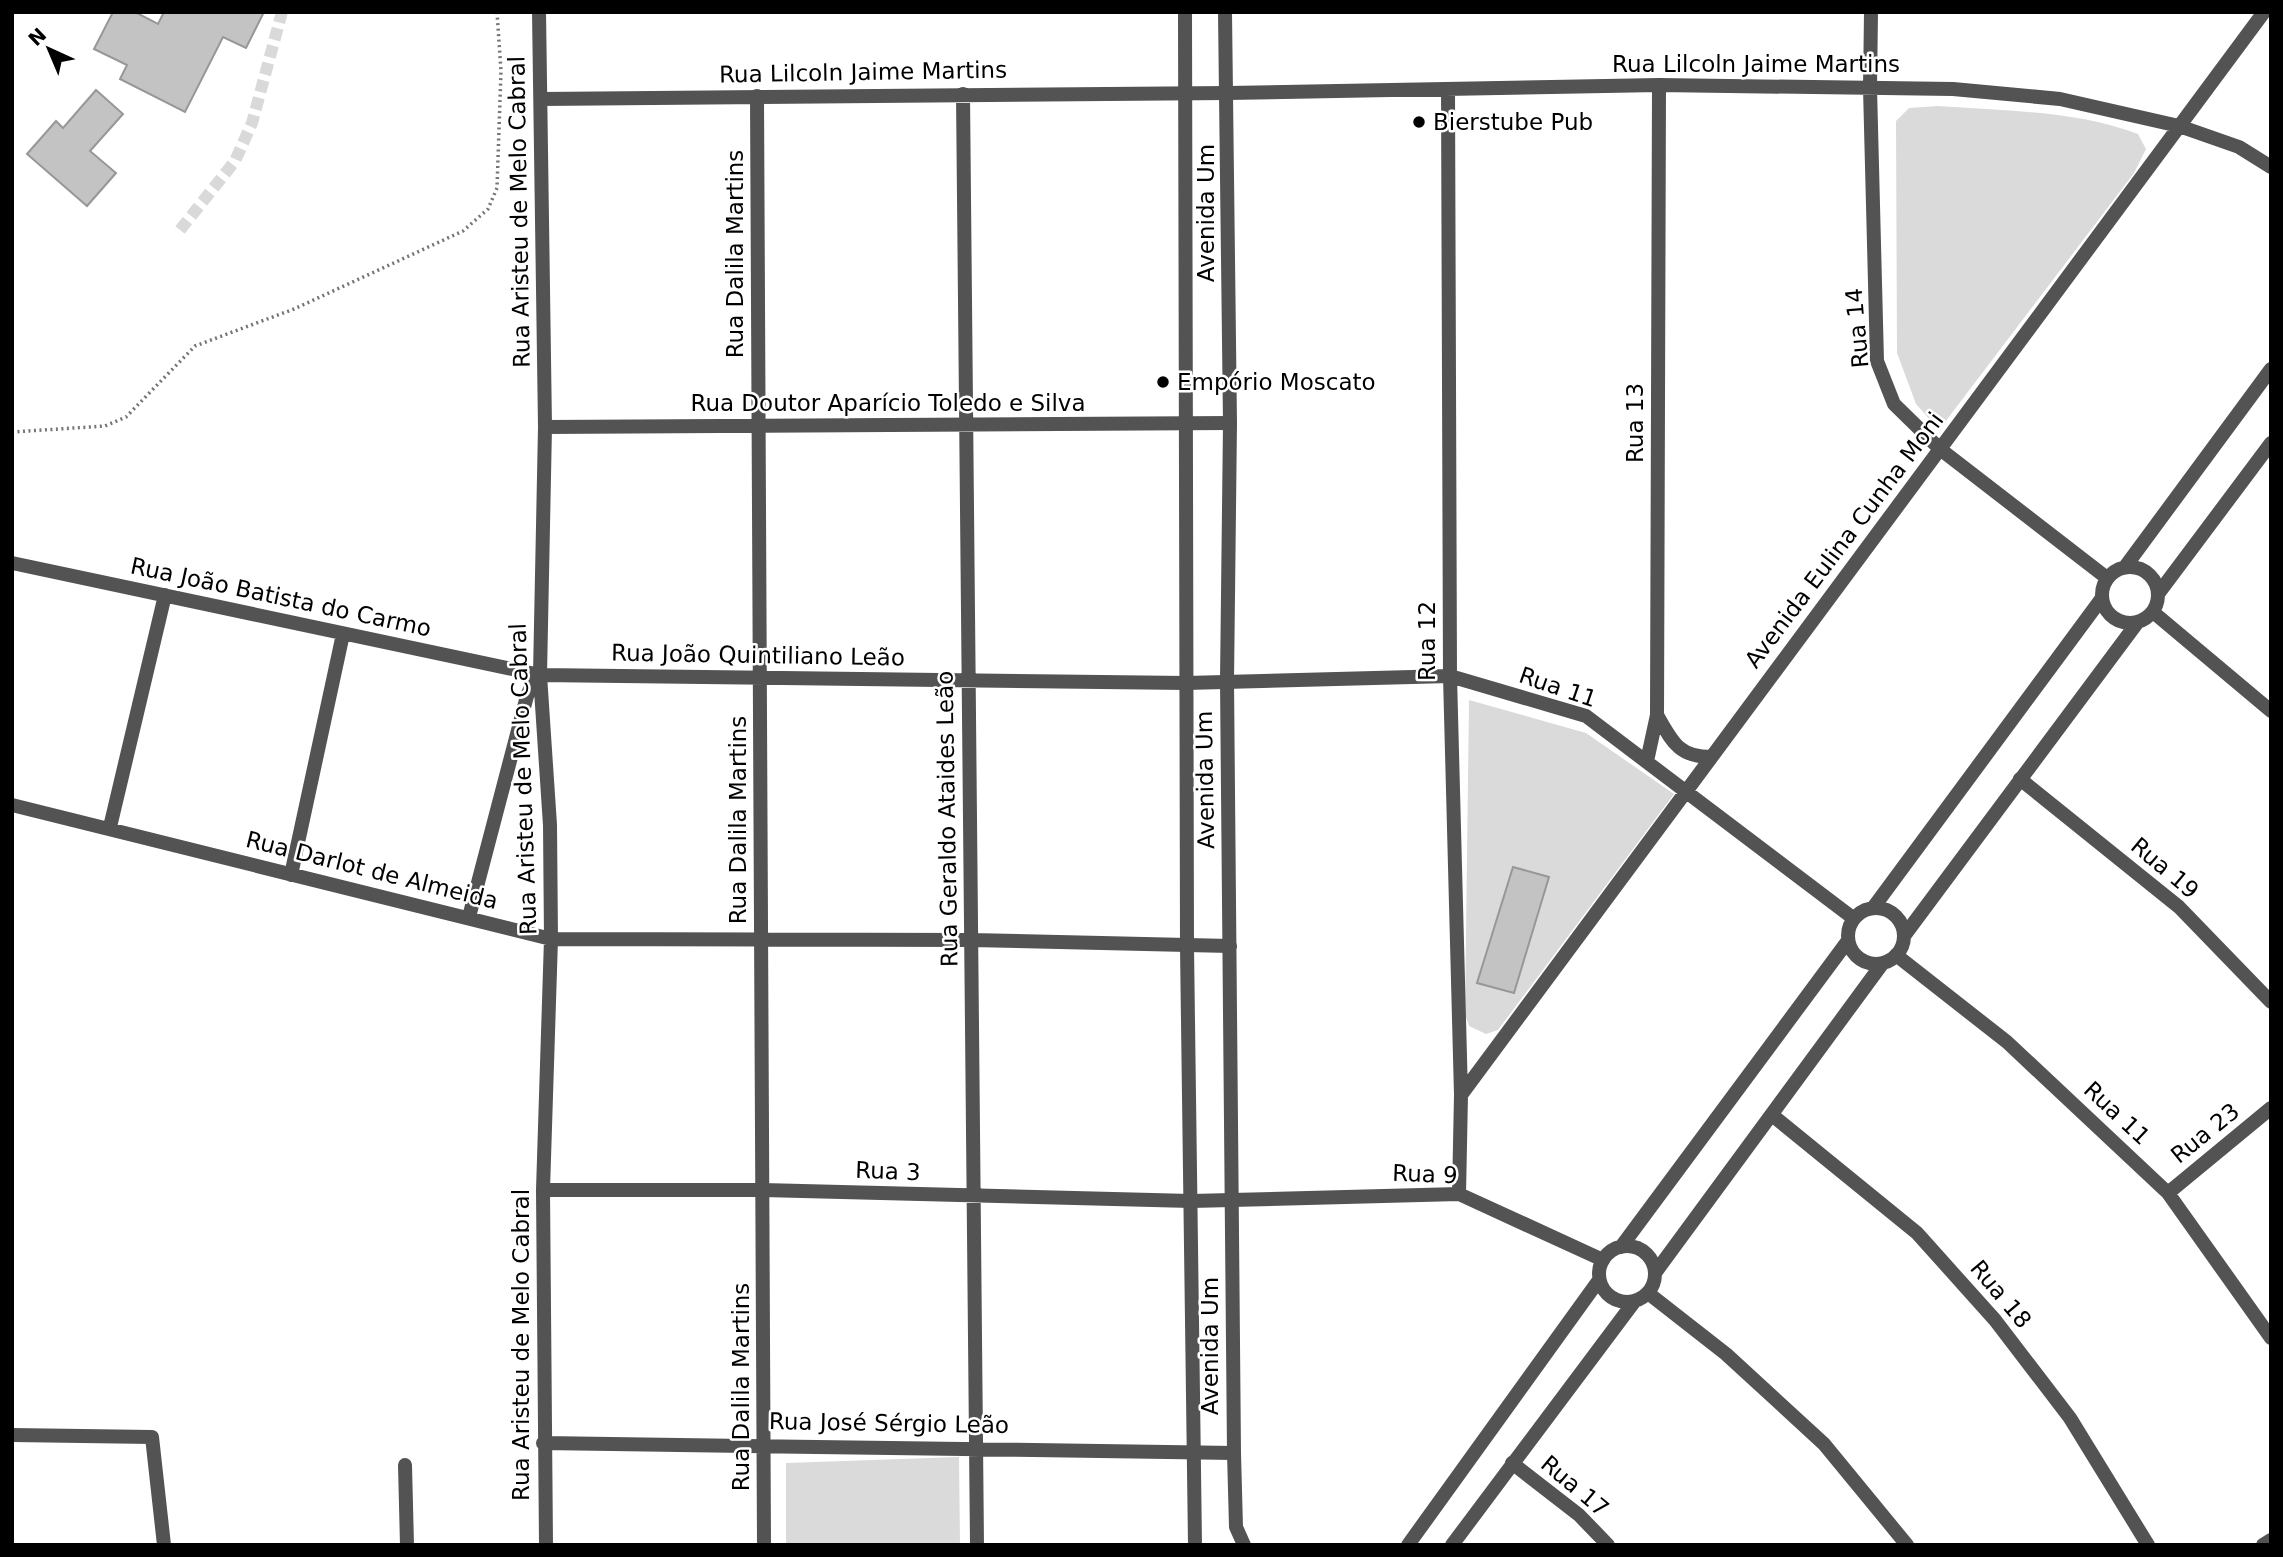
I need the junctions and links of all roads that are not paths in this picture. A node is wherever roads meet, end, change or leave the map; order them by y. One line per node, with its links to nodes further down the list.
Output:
1 (539, 12): 13 (street, Rua Aristeu de Melo Cabral)
2 (1185, 12): 10 (street, Avenida Um)
3 (1225, 12): 11 (street, Avenida Um)
4 (1871, 12): 7 (street, Rua 14)
5 (2264, 12): 14 (street, Avenida Eulina Cunha Moni)
6 (1660, 85): 7 (street, Rua Lilcoln Jaime Martins); 8 (street, Rua Lilcoln Jaime Martins); 40 (street, Rua 13)
7 (1870, 88): 14 (street, Rua Lilcoln Jaime Martins); 23 (street, Rua 14)
8 (1448, 89): 11 (street, Rua Lilcoln Jaime Martins); 34 (street, Rua 12)
9 (963, 93): 10 (street, Rua Lilcoln Jaime Martins); 12 (street, Rua Lilcoln Jaime Martins); 20 (street, Rua Geraldo Ataides Leão)
10 (1185, 93): 11 (street, Rua Lilcoln Jaime Martins); 18 (street, Avenida Um)
11 (1228, 93): 17 (street, Avenida Um)
12 (757, 96): 13 (street, Rua Lilcoln Jaime Martins); 19 (street, Rua Dalila Martins)
13 (541, 99): 21 (street, Rua Aristeu de Melo Cabral)
14 (2179, 125): 15 (street, Rua Lilcoln Jaime Martins); 23 (street, Avenida Eulina Cunha Moni)
15 (2271, 167)
16 (2271, 369): 25 (street)
17 (1230, 423): 18 (street, Rua Doutor Aparício Toledo e Silva); 37 (street, Avenida Um)
18 (1186, 425): 20 (street, Rua Doutor Aparício Toledo e Silva); 38 (street, Avenida Um)
19 (759, 426): 20 (street, Rua Doutor Aparício Toledo e Silva); 21 (street, Rua Doutor Aparício Toledo e Silva); 35 (street, Rua Dalila Martins)
20 (966, 426): 36 (street, Rua Geraldo Ataides Leão)
21 (545, 427): 33 (street, Rua Aristeu de Melo Cabral)
22 (2271, 443): 27 (street)
23 (1940, 449): 26 (street, Rua 14); 41 (street, Avenida Eulina Cunha Moni)
24 (12, 563): 28 (street, Rua João Batista do Carmo)
25 (2125, 567): 26 (street); 27 (street)
26 (2107, 578): 29 (street)
27 (2158, 594): 30 (street)
28 (165, 595): 32 (street, Rua João Batista do Carmo); 46 (street)
29 (2102, 598): 31 (street); 48 (street)
30 (2152, 612): 31 (street); 39 (street)
31 (2137, 623): 43 (street)
32 (343, 634): 33 (street, Rua João Batista do Carmo); 47 (street)
33 (538, 674): 35 (street, Rua João Quintiliano Leão); 49 (street); 52 (street, Rua Aristeu de Melo Cabral)
34 (1450, 676): 37 (street, Rua 11); 42 (street, Rua 11); 61 (street, Rua 12)
35 (760, 678): 36 (street, Rua João Quintiliano Leão); 53 (street, Rua Dalila Martins)
36 (969, 680): 38 (street, Rua João Quintiliano Leão); 54 (street, Rua Geraldo Ataides Leão)
37 (1227, 681): 38 (street, Rua João Quintiliano Leão); 56 (street, Avenida Um)
38 (1186, 683): 57 (street, Avenida Um)
39 (2271, 711)
40 (1657, 715): 41 (street); 42 (street, Rua 13)
41 (1711, 757): 44 (street, Avenida Eulina Cunha Moni)
42 (1647, 761): 44 (street, Rua 11)
43 (2020, 779): 51 (street); 60 (street, Rua 19)
44 (1686, 792): 50 (street, Rua 11); 61 (street, Avenida Eulina Cunha Moni)
45 (12, 805): 46 (street, Rua Darlot de Almeida)
46 (110, 827): 47 (street, Rua Darlot de Almeida)
47 (291, 875): 49 (street, Rua Darlot de Almeida)
48 (1873, 908): 50 (street); 51 (street)
49 (469, 917): 52 (street, Rua Darlot de Almeida)
50 (1853, 918): 55 (street)
51 (1904, 936): 58 (street)
52 (551, 939): 53 (street, Rua Darlot de Almeida); 64 (street, Rua Aristeu de Melo Cabral)
53 (762, 939): 54 (street, Rua Darlot de Almeida); 65 (street, Rua Dalila Martins)
54 (971, 940): 57 (street, Rua Darlot de Almeida); 68 (street, Rua Geraldo Ataides Leão)
55 (1847, 942): 59 (street); 71 (street)
56 (1230, 946): 57 (street, Rua Darlot de Almeida); 69 (street, Avenida Um)
57 (1187, 947): 70 (street, Avenida Um)
58 (1896, 956): 59 (street); 66 (street, Rua 11)
59 (1882, 964): 63 (street)
60 (2271, 1002)
61 (1461, 1096): 67 (street, Rua 12)
62 (2271, 1108): 66 (street, Rua 23)
63 (1772, 1115): 73 (street); 98 (street, Rua 18)
64 (542, 1190): 65 (street, Rua 3); 79 (street, Rua Aristeu de Melo Cabral)
65 (763, 1190): 68 (street, Rua 3); 80 (street, Rua Dalila Martins)
66 (2168, 1193): 77 (street, Rua 11)
67 (1459, 1194): 69 (street, Rua 9); 72 (street, Rua 9)
68 (974, 1197): 70 (street, Rua 3); 81 (street, Rua Geraldo Ataides Leão)
69 (1232, 1198): 70 (street, Rua 3); 83 (street, Avenida Um)
70 (1192, 1201): 82 (street, Avenida Um)
71 (1621, 1247): 72 (street); 73 (street)
72 (1603, 1260): 74 (street)
73 (1655, 1273): 75 (street)
74 (1599, 1280): 76 (street); 94 (street)
75 (1648, 1293): 76 (street); 97 (street)
76 (1634, 1302): 84 (street)
77 (2271, 1338)
78 (12, 1435): 87 (street)
79 (543, 1443): 80 (street, Rua José Sérgio Leão); 89 (street, Rua Aristeu de Melo Cabral)
80 (765, 1444): 81 (street, Rua José Sérgio Leão); 90 (street, Rua Dalila Martins)
81 (976, 1447): 82 (street, Rua José Sérgio Leão); 91 (street, Rua Geraldo Ataides Leão)
82 (1194, 1452): 83 (street, Rua José Sérgio Leão); 92 (street, Avenida Um)
83 (1234, 1453): 93 (street, Avenida Um)
84 (1512, 1462): 95 (street); 96 (street, Rua 17)
85 (405, 1465): 88 (street)
86 (2271, 1541): 99 (street)
87 (164, 1545)
88 (407, 1545)
89 (546, 1545)
90 (764, 1545)
91 (977, 1545)
92 (1195, 1545)
93 (1244, 1545)
94 (1408, 1545)
95 (1452, 1545)
96 (1608, 1545)
97 (1906, 1545)
98 (2148, 1545)
99 (2263, 1545)

